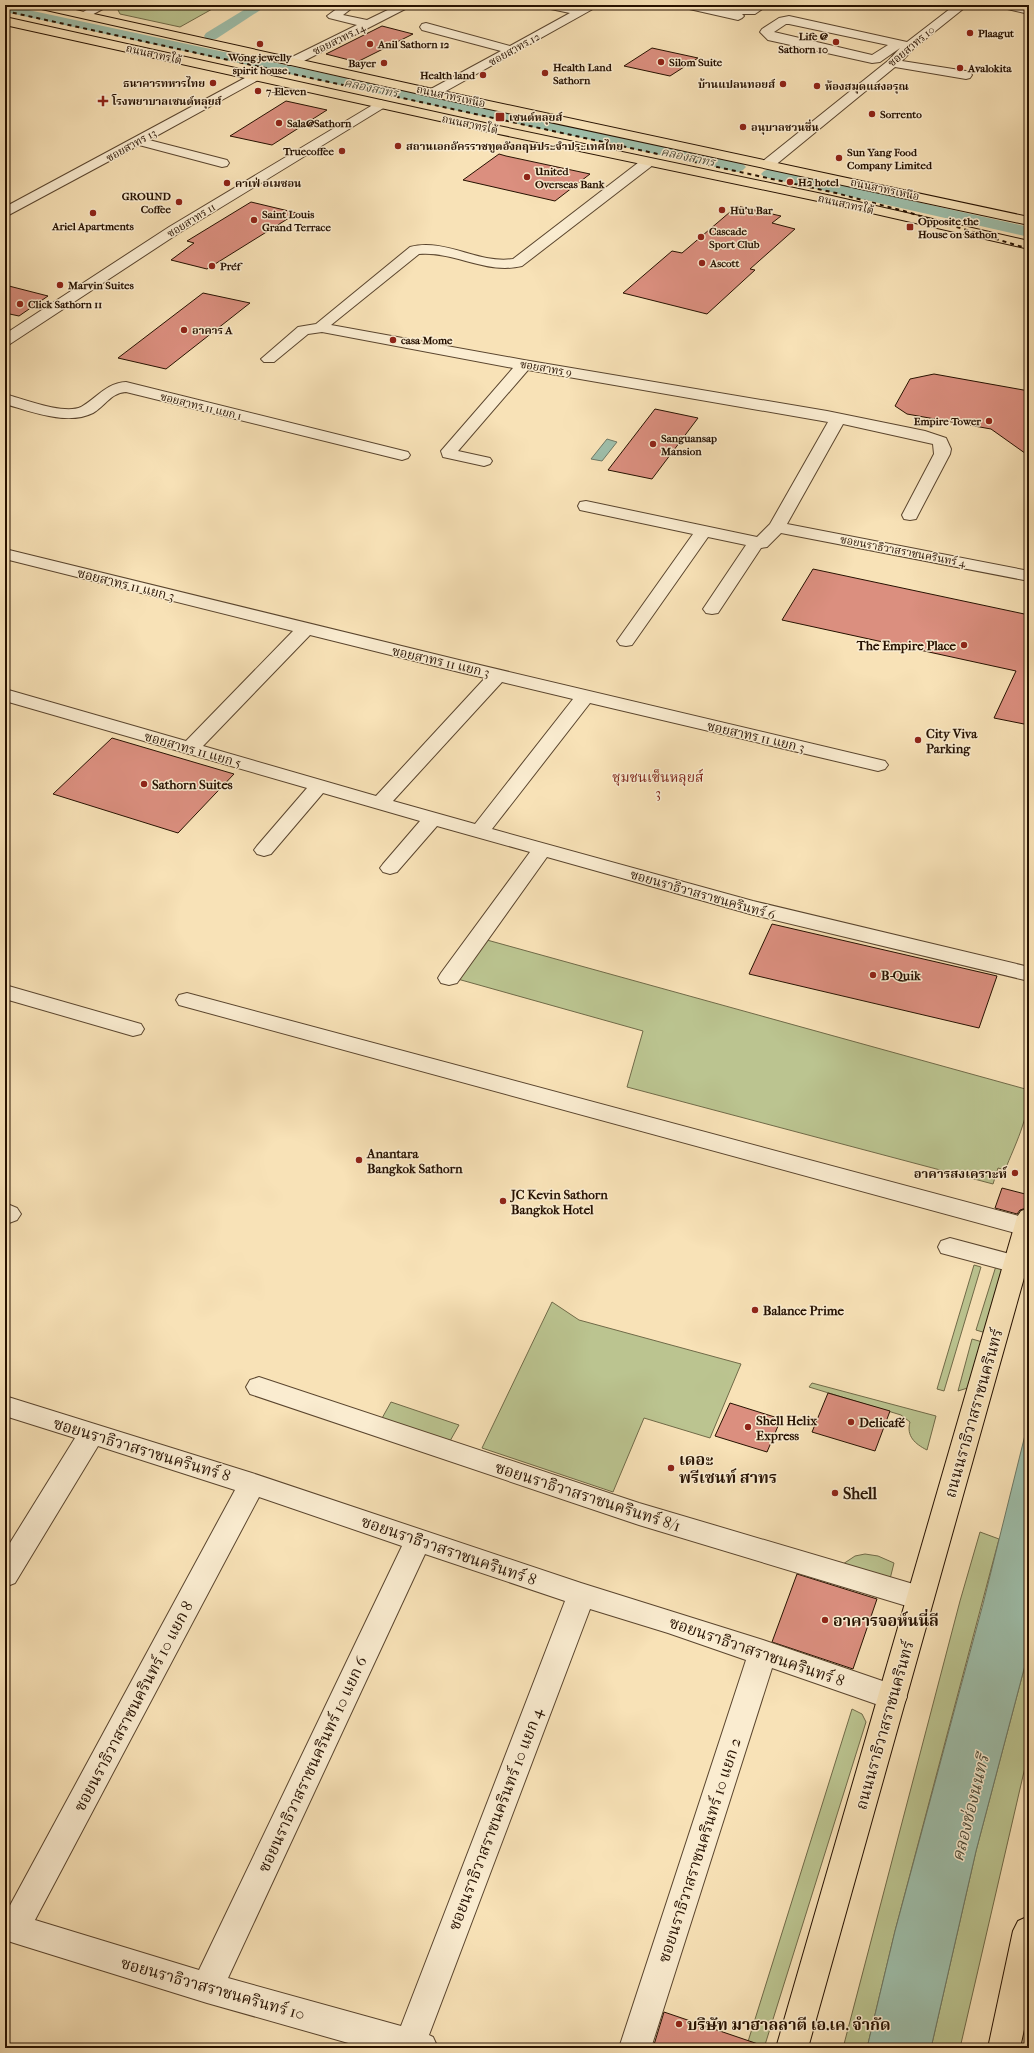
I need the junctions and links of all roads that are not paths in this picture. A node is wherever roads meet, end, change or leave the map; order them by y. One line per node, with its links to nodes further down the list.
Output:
1 (37, 5): 14 (main road, ถนนสาทรเหนือ)
2 (104, 5): 14 (street)
3 (350, 5): 17 (street)
4 (407, 5): 17 (street, ซอยสาทร 14)
5 (545, 5): 13 (street)
6 (594, 5): 13 (street, ซอยสาทร 12)
7 (685, 5): 15 (street)
8 (714, 5): 9 (street)
9 (762, 5)
10 (962, 5): 19 (street, ซอยสาทร 10)
11 (1003, 5): 12 (street)
12 (1029, 10)
13 (581, 12): 20 (street, ซอยสาทร 12)
14 (84, 15): 21 (main road, ถนนสาทรเหนือ)
15 (738, 16)
16 (5, 21): 24 (main road, ถนนสาทรใต้)
17 (368, 24): 21 (street, ซอยสาทร 14)
18 (426, 27): 20 (street)
19 (903, 45): 19 (street); 22 (street, ซอยสาทร 10)
20 (512, 50): 25 (street, ซอยสาทร 12)
21 (292, 62): 25 (main road, ถนนสาทรเหนือ)
22 (893, 63): 23 (street); 31 (street, ซอยสาทร 10)
23 (966, 75)
24 (256, 76): 26 (main road, ถนนสาทรใต้); 27 (street, ซอยสาทร 13)
25 (433, 93): 28 (main road, ถนนสาทรเหนือ)
26 (381, 104): 29 (main road, ถนนสาทรใต้); 38 (street, ซอยสาทร 11)
27 (139, 141): 30 (street); 34 (street, ซอยสาทร 13)
28 (736, 157): 31 (main road, ถนนสาทรเหนือ); 32 (main road)
29 (648, 162): 32 (main road, ถนนสาทรใต้); 37 (street)
30 (222, 163)
31 (768, 164): 33 (main road); 35 (main road, ถนนสาทรเหนือ)
32 (712, 175): 33 (main road, ถนนสาทรใต้)
33 (772, 188): 36 (main road, ถนนสาทรใต้)
34 (5, 213)
35 (1029, 221)
36 (1029, 245)
37 (323, 327): 39 (street, ซอยสาทร 9); 40 (street, ซอยสาทร 9)
38 (5, 341)
39 (269, 359)
40 (524, 365): 42 (street, ซอยสาทร 9); 44 (street)
41 (5, 399): 43 (street, ซอยสาทร 11 แยก 1)
42 (834, 419): 46 (street, ซอยสาทร 9); 47 (street)
43 (402, 455)
44 (484, 461)
45 (586, 506): 48 (street)
46 (910, 515)
47 (777, 527): 49 (street); 51 (street, ซอยนราธิวาสราชนครินทร์ 4)
48 (704, 530): 49 (street); 54 (street)
49 (756, 543): 52 (street)
50 (5, 554): 53 (street, ซอยสาทร 11 แยก 3)
51 (1029, 576)
52 (712, 609)
53 (306, 628): 55 (street, ซอยสาทร 11 แยก 3); 58 (street)
54 (626, 641)
55 (498, 674): 57 (street, ซอยสาทร 11 แยก 3); 61 (street)
56 (5, 695): 58 (street, ซอยสาทร 11 แยก 5)
57 (586, 695): 59 (street, ซอยสาทร 11 แยก 3); 63 (street)
58 (190, 748): 60 (street, ซอยสาทร 11 แยก 5)
59 (878, 765)
60 (320, 786): 61 (street, ซอยสาทร 11 แยก 5); 65 (street)
61 (380, 803): 62 (street, ซอยนราธิวาสราชนครินทร์ 6)
62 (434, 818): 63 (street, ซอยนราธิวาสราชนครินทร์ 6); 66 (street)
63 (479, 832): 64 (street, ซอยนราธิวาสราชนครินทร์ 6)
64 (542, 849): 67 (street, ซอยนราธิวาสราชนครินทร์ 6); 68 (street)
65 (264, 850)
66 (390, 868)
67 (1029, 974)
68 (449, 978)
69 (5, 992): 71 (street)
70 (187, 1000): 72 (street)
71 (132, 1028)
72 (1028, 1222): 74 (main road, ถนนนราธิวาสราชนครินทร์)
73 (950, 1246): 74 (street)
74 (1016, 1264): 82 (main road, ถนนนราธิวาสราชนครินทร์)
75 (259, 1387): 82 (street, ซอยนราธิวาสราชนครินทร์ 8/1)
76 (5, 1406): 77 (street, ซอยนราธิวาสราชนครินทร์ 8)
77 (91, 1434): 78 (street, ซอยนราธิวาสราชนครินทร์ 8); 80 (street)
78 (252, 1484): 79 (street, ซอยนราธิวาสราชนครินทร์ 8); 85 (street, ซอยนราธิวาสราชนครินทร์ 10 แยก 8)
79 (418, 1540): 81 (street, ซอยนราธิวาสราชนครินทร์ 8); 87 (street, ซอยนราธิวาสราชนครินทร์ 10 แยก 6)
80 (5, 1575)
81 (580, 1595): 83 (street, ซอยนราธิวาสราชนครินทร์ 8); 88 (street, ซอยนราธิวาสราชนครินทร์ 10 แยก 4)
82 (920, 1598): 84 (main road, ถนนนราธิวาสราชนครินทร์)
83 (763, 1652): 84 (street, ซอยนราธิวาสราชนครินทร์ 8); 89 (street, ซอยนราธิวาสราชนครินทร์ 10 แยก 2)
84 (893, 1697): 90 (main road, ถนนนราธิวาสราชนครินทร์)
85 (9, 1927): 87 (street, ซอยนราธิวาสราชนครินทร์ 10)
86 (1029, 1931): 91 (main road)
87 (207, 1988): 88 (street, ซอยนราธิวาสราชนครินทร์ 10)
88 (416, 2046)
89 (635, 2048)
90 (792, 2048)
91 (1004, 2048)

